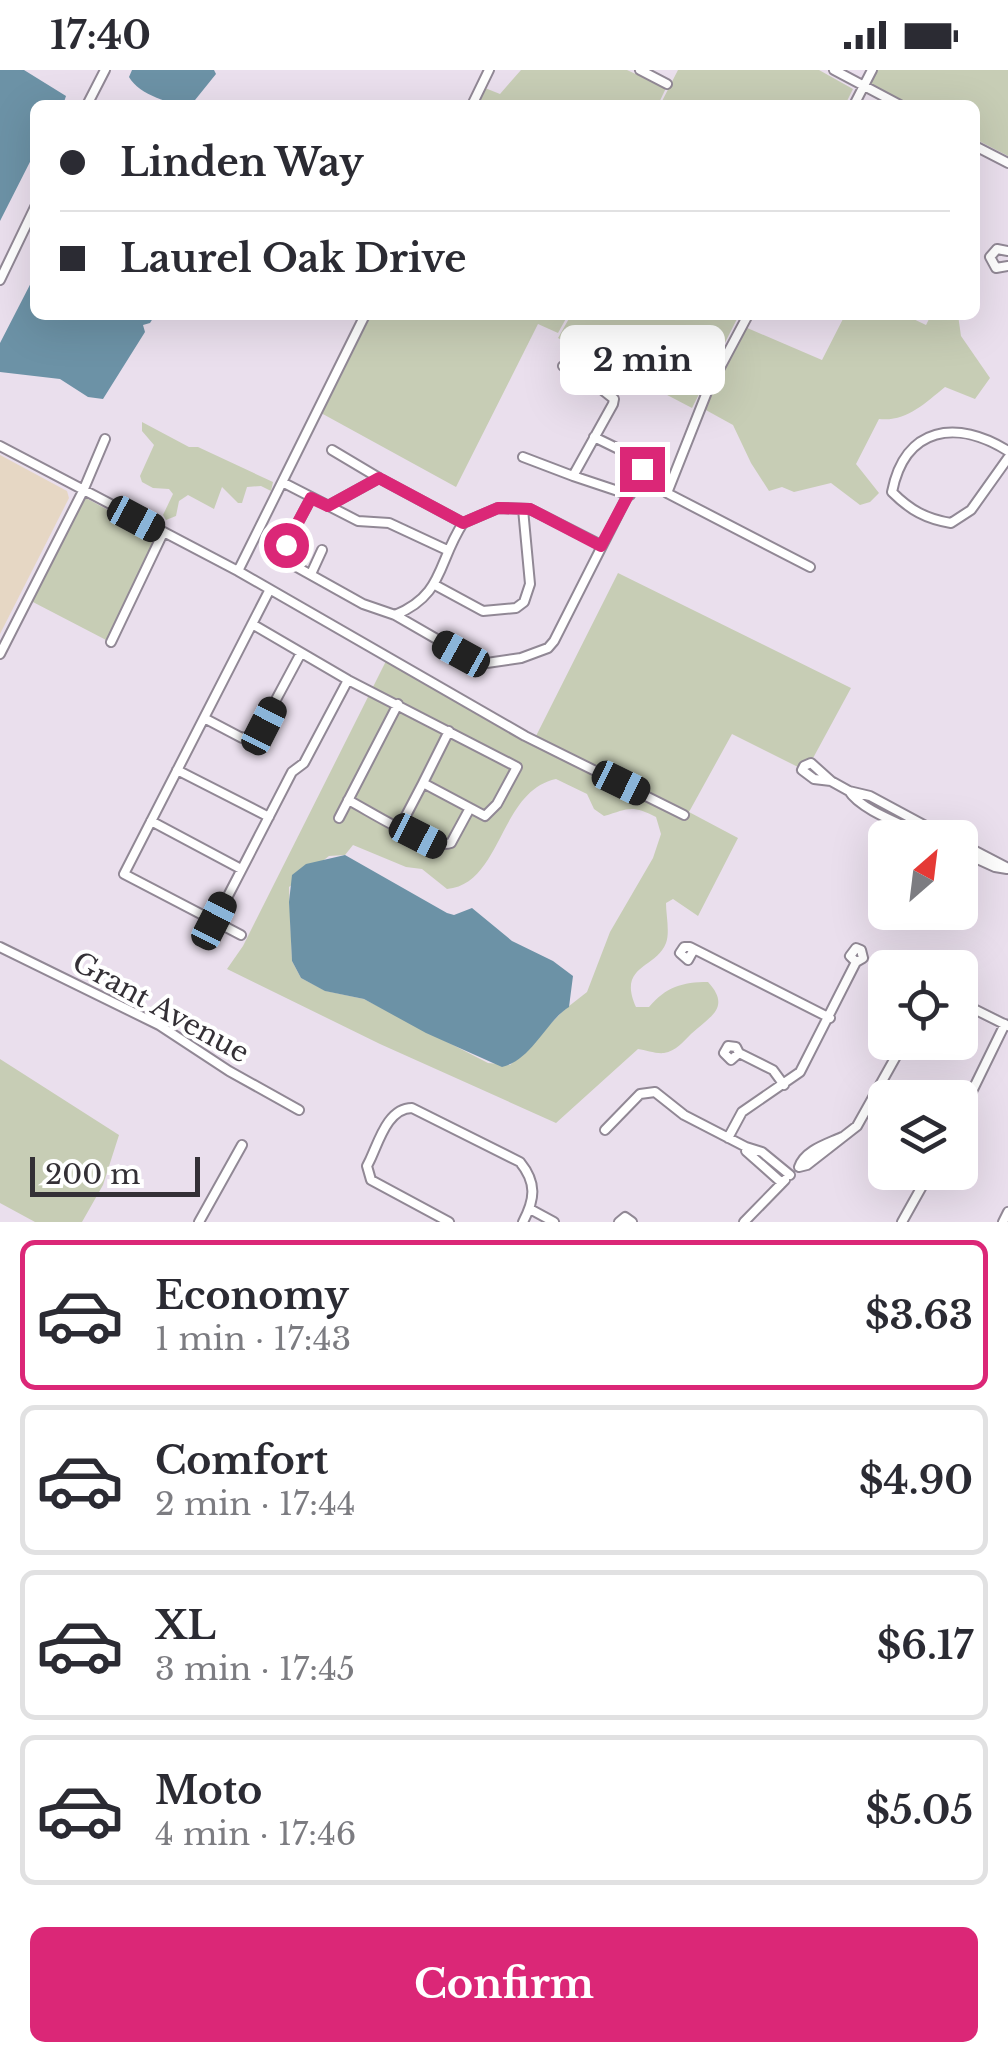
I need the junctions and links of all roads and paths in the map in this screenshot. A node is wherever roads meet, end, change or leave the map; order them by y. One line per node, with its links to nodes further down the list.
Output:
1 (106, 70): 8 (street)
2 (490, 70): 9 (street)
3 (640, 70): 6 (street)
4 (834, 70): 7 (street)
5 (872, 70): 7 (street)
6 (667, 84)
7 (864, 85): 10 (street); 11 (street)
8 (90, 100)
9 (475, 100)
10 (856, 100)
11 (891, 100)
12 (980, 149): 13 (street)
13 (1008, 164)
14 (30, 217): 17 (street)
15 (1008, 251): 16 (street)
16 (1008, 266)
17 (0, 280)
18 (364, 320): 29 (street)
19 (745, 320): 40 (street)
20 (563, 366): 21 (street)
21 (594, 437): 27 (street); 31 (street)
22 (105, 440): 30 (street)
23 (0, 446): 30 (street)
24 (332, 450): 28 (street)
25 (1008, 454): 25 (street)
26 (524, 457): 27 (street)
27 (573, 476): 31 (street)
28 (379, 478): 33 (street); 35 (street)
29 (284, 483): 32 (street); 41 (street)
30 (83, 491): 36 (street); 49 (street)
31 (630, 495): 37 (street)
32 (311, 498): 33 (street); 42 (street)
33 (328, 506): 39 (street)
34 (524, 508): 35 (street); 37 (street); 43 (street)
35 (463, 523): 39 (street)
36 (162, 533): 41 (street); 47 (street)
37 (601, 546): 45 (street)
38 (322, 550): 42 (street)
39 (447, 550): 43 (street)
40 (810, 568)
41 (238, 572): 44 (street)
42 (310, 574): 45 (street)
43 (435, 585): 45 (street)
44 (269, 590): 46 (street); 61 (street)
45 (395, 615)
46 (252, 624): 48 (street); 52 (street)
47 (111, 642)
48 (301, 653): 50 (street); 52 (street)
49 (0, 654)
50 (348, 680): 51 (street); 62 (street)
51 (398, 704): 53 (street); 58 (street)
52 (204, 718): 54 (street)
53 (448, 731): 56 (street); 60 (street)
54 (177, 770): 62 (street); 67 (street)
55 (830, 781): 57 (street)
56 (422, 783): 60 (street); 68 (street)
57 (849, 791): 59 (street); 63 (street)
58 (348, 800): 64 (street); 68 (street)
59 (891, 806): 63 (street); 66 (street)
60 (470, 808): 68 (street)
61 (684, 814)
62 (269, 816): 72 (street)
63 (886, 816): 65 (street)
64 (338, 818)
65 (894, 820)
66 (916, 820)
67 (151, 821): 72 (street); 73 (street)
68 (400, 827)
69 (978, 850): 71 (street)
70 (978, 859): 71 (street)
71 (1008, 868)
72 (241, 869): 73 (street)
73 (214, 921): 74 (street)
74 (241, 935)
75 (0, 947): 85 (street, Grant Avenue)
76 (693, 951): 79 (street)
77 (856, 962): 79 (street)
78 (978, 1011): 80 (street)
79 (830, 1018): 84 (street)
80 (1007, 1025): 83 (street)
81 (738, 1053): 84 (street)
82 (894, 1060): 90 (street)
83 (978, 1081)
84 (784, 1085): 87 (street)
85 (298, 1110)
86 (605, 1130): 87 (street)
87 (728, 1138): 89 (street)
88 (242, 1145): 95 (street)
89 (746, 1146): 90 (street); 91 (street)
90 (790, 1175): 91 (street)
91 (782, 1184): 101 (street)
92 (920, 1190): 102 (street)
93 (530, 1209): 96 (street); 97 (street); 98 (street)
94 (1008, 1212): 103 (street)
95 (200, 1222)
96 (449, 1222)
97 (523, 1222)
98 (554, 1222)
99 (618, 1222): 100 (street)
100 (632, 1222)
101 (744, 1222)
102 (902, 1222)
103 (1003, 1222)

